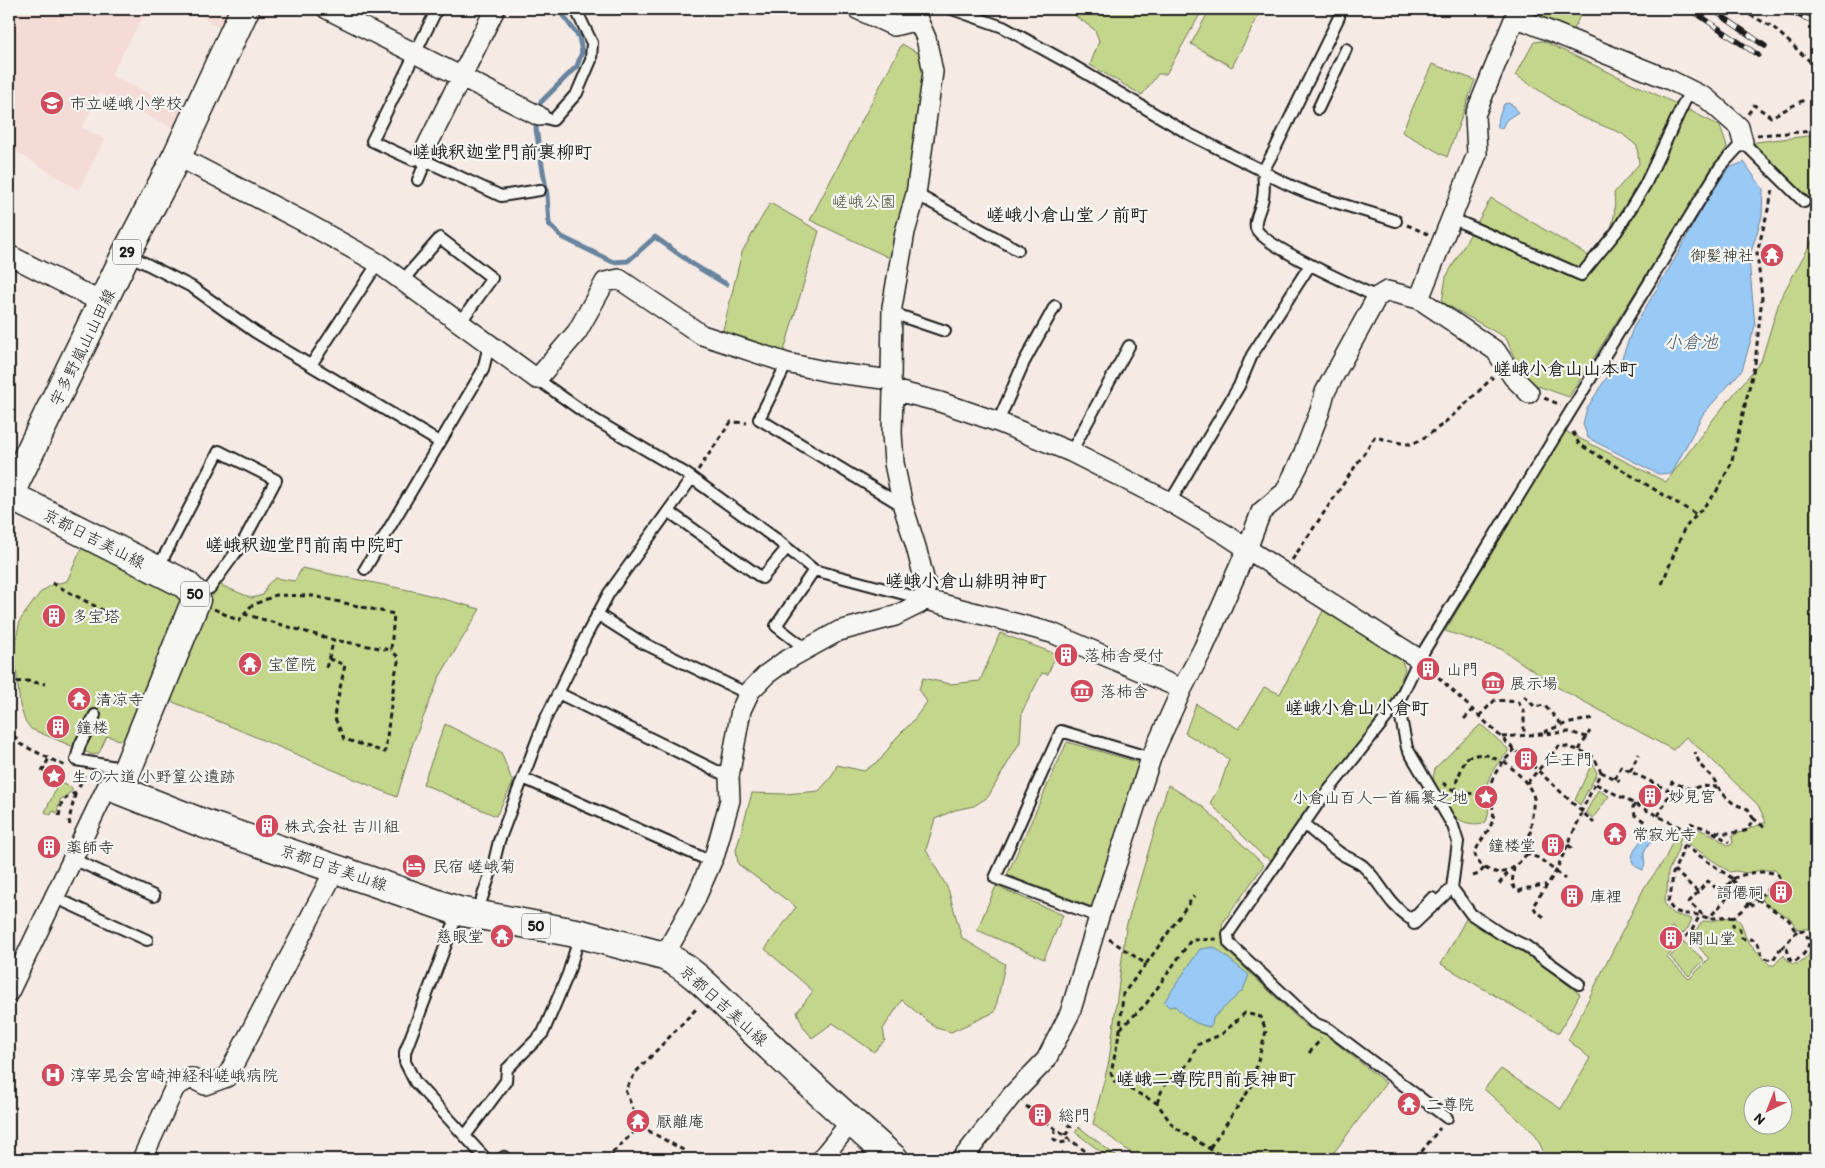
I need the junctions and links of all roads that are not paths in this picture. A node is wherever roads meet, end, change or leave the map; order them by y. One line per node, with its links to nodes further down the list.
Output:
1 (245, 9): 17 (main road, 宇多野嵐山山田線 / 29)
2 (327, 9): 11 (street)
3 (437, 9): 11 (lane)
4 (495, 9): 12 (street)
5 (582, 9): 15 (lane)
6 (857, 9): 8 (street)
7 (952, 9): 19 (lane)
8 (917, 14): 22 (street)
9 (1339, 17): 19 (lane)
10 (1346, 49): 14 (lane)
11 (415, 53): 12 (street); 18 (lane)
12 (460, 76): 15 (street); 18 (street)
13 (1690, 90): 16 (street); 24 (lane); 24 (street)
14 (1318, 110)
15 (539, 116)
16 (1741, 134): 23 (lane); 63 (lane)
17 (177, 156): 28 (main road, 宇多野嵐山山田線 / 29); 29 (street)
18 (424, 159): 20 (lane); 21 (lane)
19 (1262, 171): 25 (lane); 30 (lane)
20 (418, 180)
21 (540, 190)
22 (916, 194): 26 (lane); 36 (street)
23 (1804, 202)
24 (1451, 218): 33 (street)
25 (1396, 220)
26 (1018, 250)
27 (9, 254): 34 (street)
28 (126, 254): 34 (main road, 宇多野嵐山山田線 / 29); 42 (lane)
29 (378, 263): 31 (street); 42 (lane)
30 (1310, 266): 32 (lane); 51 (lane)
31 (402, 281): 37 (street); 37 (lane)
32 (1377, 296): 33 (street); 55 (street)
33 (1418, 299): 45 (street)
34 (103, 303): 50 (main road, 宇多野嵐山山田線 / 29)
35 (1055, 306): 46 (lane)
36 (892, 313): 38 (lane); 44 (street)
37 (460, 323): 39 (street)
38 (945, 332)
39 (489, 345): 43 (street); 47 (lane)
40 (1129, 346): 48 (lane)
41 (787, 363): 43 (street); 44 (street); 52 (lane)
42 (311, 365): 47 (lane)
43 (537, 379): 49 (lane)
44 (892, 385): 46 (street); 52 (street)
45 (1530, 393)
46 (998, 422): 48 (street)
47 (440, 442): 56 (lane)
48 (1071, 452): 51 (street)
49 (692, 478): 53 (lane); 54 (lane)
50 (9, 495): 57 (main road, 京都日吉美山線 / 50)
51 (1170, 502): 55 (street)
52 (903, 506): 60 (street)
53 (668, 510): 54 (lane); 61 (lane)
54 (787, 548): 58 (lane)
55 (1247, 549): 63 (street); 64 (street)
56 (365, 569)
57 (157, 570): 59 (main road, 京都日吉美山線 / 50); 59 (lane)
58 (814, 570): 60 (lane); 62 (lane)
59 (196, 597): 72 (main road, 50)
60 (923, 599): 62 (street); 64 (street)
61 (597, 614): 65 (lane); 66 (lane)
62 (806, 649): 66 (street)
63 (1425, 665): 67 (lane)
64 (1182, 689): 69 (street)
65 (558, 693): 70 (lane); 71 (lane)
66 (748, 694): 70 (street)
67 (1398, 703): 73 (lane); 77 (lane)
68 (95, 715): 72 (lane)
69 (1151, 758): 82 (street); 82 (lane)
70 (729, 777): 75 (street)
71 (524, 778): 75 (lane); 81 (lane)
72 (123, 781): 74 (street); 76 (main road, 京都日吉美山線 / 50)
73 (1304, 824): 80 (lane); 89 (lane)
74 (73, 859): 78 (lane); 79 (street)
75 (712, 862): 86 (street)
76 (336, 868): 81 (main road, 京都日吉美山線 / 50); 92 (street)
77 (1452, 888): 83 (lane); 87 (lane)
78 (154, 896)
79 (54, 897): 85 (lane); 88 (street)
80 (1432, 898)
81 (467, 913): 84 (main road, 京都日吉美山線 / 50); 91 (lane)
82 (1097, 923): 98 (street)
83 (1414, 924)
84 (581, 934): 86 (main road, 京都日吉美山線 / 50); 91 (lane)
85 (147, 940)
86 (664, 956): 90 (main road, 京都日吉美山線 / 50)
87 (1579, 984)
88 (9, 992)
89 (1447, 1118)
90 (851, 1122): 96 (street); 97 (main road, 京都日吉美山線 / 50)
91 (465, 1136): 93 (lane)
92 (142, 1159)
93 (486, 1159)
94 (501, 1159): 95 (lane)
95 (506, 1159)
96 (821, 1159)
97 (894, 1159)
98 (962, 1159)

